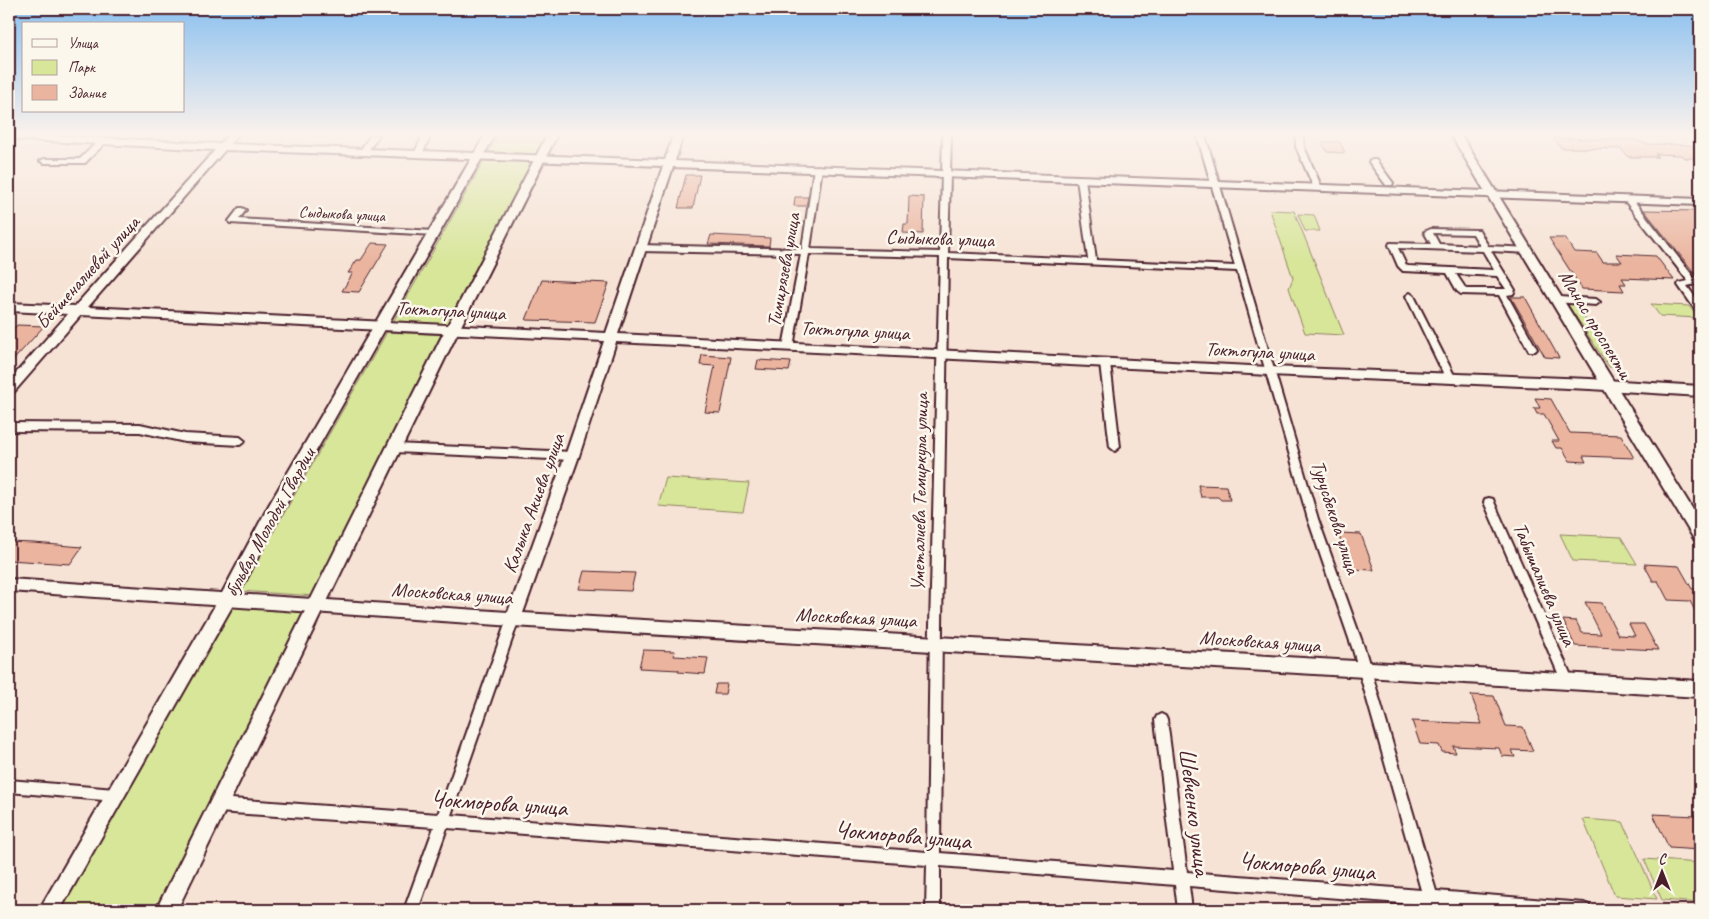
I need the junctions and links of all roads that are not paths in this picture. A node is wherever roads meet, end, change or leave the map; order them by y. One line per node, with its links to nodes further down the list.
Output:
1 (195, 178): 36 (main road, Бейшеналиевой улица)
2 (465, 178): 20 (main road, бульвар Молодой Гвардии)
3 (531, 178): 39 (main road)
4 (664, 178): 22 (main road, Калыка Акиева улица)
5 (816, 178): 25 (street, Тимирязева улица)
6 (946, 178): 26 (street, Уметалиева Темиркула улица)
7 (1056, 178): 12 (main road)
8 (1212, 178): 14 (street, Турусбекова улица)
9 (1314, 178): 15 (street)
10 (1385, 178): 13 (street)
11 (1484, 178): 16 (main road, Манас проспекти)
12 (1081, 179): 14 (main road); 27 (street)
13 (1389, 183)
14 (1214, 184): 15 (main road); 28 (street, Турусбекова улица)
15 (1318, 188): 16 (main road)
16 (1494, 194): 17 (main road); 24 (main road, Манас проспекти)
17 (1628, 199): 18 (main road); 37 (street)
18 (1700, 202)
19 (242, 210): 20 (street, Сыдыкова улица)
20 (434, 233): 38 (main road, бульвар Молодой Гвардии)
21 (1436, 246): 23 (street); 23 (street); 29 (street)
22 (640, 248): 25 (street, Сыдыкова улица); 40 (main road, Калыка Акиева улица)
23 (1486, 248): 24 (street); 30 (street)
24 (1528, 250): 33 (main road, Манас проспекти)
25 (805, 252): 26 (street, Сыдыкова улица); 41 (street, Тимирязева улица)
26 (945, 255): 27 (street, Сыдыкова улица); 43 (street, Уметалиева Темиркула улица)
27 (1092, 261): 28 (street, Сыдыкова улица)
28 (1240, 269): 45 (street, Турусбекова улица)
29 (1450, 271): 30 (street); 31 (street)
30 (1500, 273): 31 (street)
31 (1502, 293): 42 (street)
32 (1410, 296): 46 (street)
33 (1558, 300): 34 (street); 47 (main road, Манас проспекти)
34 (1596, 302)
35 (9, 307): 36 (main road, Токтогула улица)
36 (77, 310): 38 (main road, Токтогула улица); 48 (main road, Бейшеналиевой улица)
37 (1700, 310)
38 (381, 326): 39 (main road, Токтогула улица); 58 (main road, бульвар Молодой Гвардии)
39 (452, 330): 40 (main road, Токтогула улица); 53 (main road)
40 (611, 338): 41 (main road, Токтогула улица); 54 (main road, Калыка Акиева улица)
41 (788, 347): 43 (main road, Токтогула улица)
42 (1532, 349)
43 (943, 354): 44 (main road, Токтогула улица); 61 (street, Уметалиева Темиркула улица)
44 (1105, 363): 45 (main road, Токтогула улица); 52 (street)
45 (1270, 371): 46 (main road, Токтогула улица); 62 (street, Турусбекова улица)
46 (1451, 379): 47 (main road, Токтогула улица)
47 (1610, 385): 49 (main road, Токтогула улица); 56 (main road, Манас проспекти)
48 (9, 389)
49 (1700, 390)
50 (9, 427): 51 (street)
51 (240, 441)
52 (1115, 447)
53 (395, 448): 54 (street); 59 (main road)
54 (572, 456): 60 (main road, Калыка Акиева улица)
55 (1489, 502): 63 (street, Табышалиева улица)
56 (1700, 534)
57 (9, 585): 58 (main road, Московская улица)
58 (227, 600): 59 (main road, Московская улица); 67 (main road, бульвар Молодой Гвардии)
59 (318, 605): 60 (main road, Московская улица); 68 (main road)
60 (513, 619): 61 (main road, Московская улица); 69 (street, Калыка Акиева улица)
61 (936, 642): 62 (main road, Московская улица); 70 (street, Уметалиева Темиркула улица)
62 (1364, 669): 63 (main road, Московская улица); 72 (street, Турусбекова улица)
63 (1567, 680): 64 (main road, Московская улица)
64 (1700, 689)
65 (1161, 720): 71 (street, Шевченко улица)
66 (9, 786): 67 (street)
67 (115, 795): 73 (main road, бульвар Молодой Гвардии)
68 (218, 805): 69 (street, Чокморова улица); 74 (main road)
69 (442, 821): 70 (street, Чокморова улица); 75 (street, Калыка Акиева улица)
70 (935, 860): 71 (street, Чокморова улица); 76 (street, Уметалиева Темиркула улица)
71 (1181, 878): 72 (street, Чокморова улица); 77 (street, Шевченко улица)
72 (1432, 905): 78 (street, Чокморова улица)
73 (49, 910)
74 (166, 910)
75 (411, 910)
76 (933, 910)
77 (1185, 910)
78 (1584, 910)

